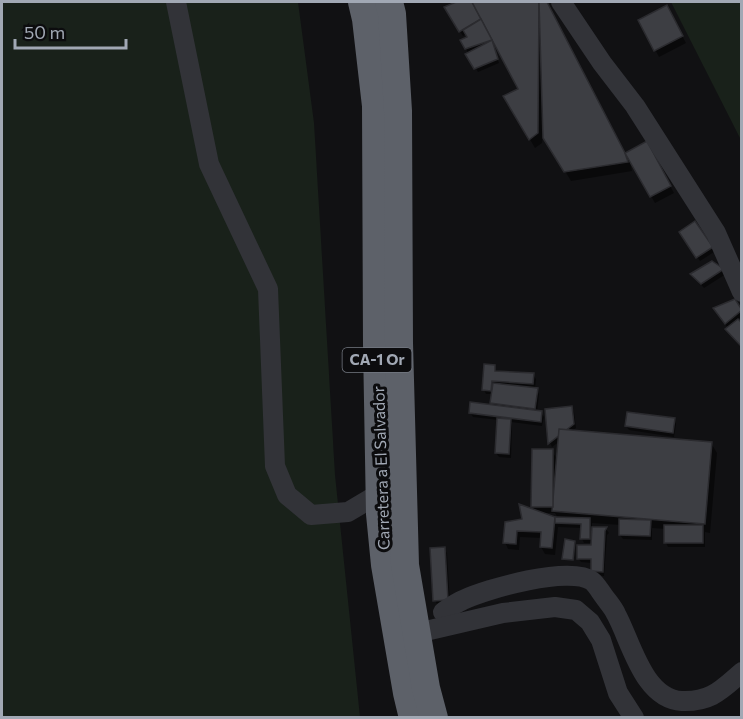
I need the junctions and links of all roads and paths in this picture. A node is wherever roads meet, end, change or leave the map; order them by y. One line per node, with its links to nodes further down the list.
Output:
1 (176, 2): 6 (street)
2 (362, 2): 6 (highway, Carretera a El Salvador / CA-1 Or)
3 (389, 2): 7 (highway, Carretera a El Salvador / CA-1 Or)
4 (561, 2): 5 (street)
5 (741, 292)
6 (380, 493): 7 (highway, Carretera a El Salvador / CA-1 Or)
7 (402, 604): 9 (highway, Carretera a El Salvador / CA-1 Or); 11 (highway, Carretera a El Salvador / CA-1 Or)
8 (443, 612): 10 (street)
9 (417, 633): 12 (highway, Carretera a El Salvador / CA-1 Or); 13 (street)
10 (741, 672)
11 (413, 717)
12 (434, 717)
13 (634, 717)

